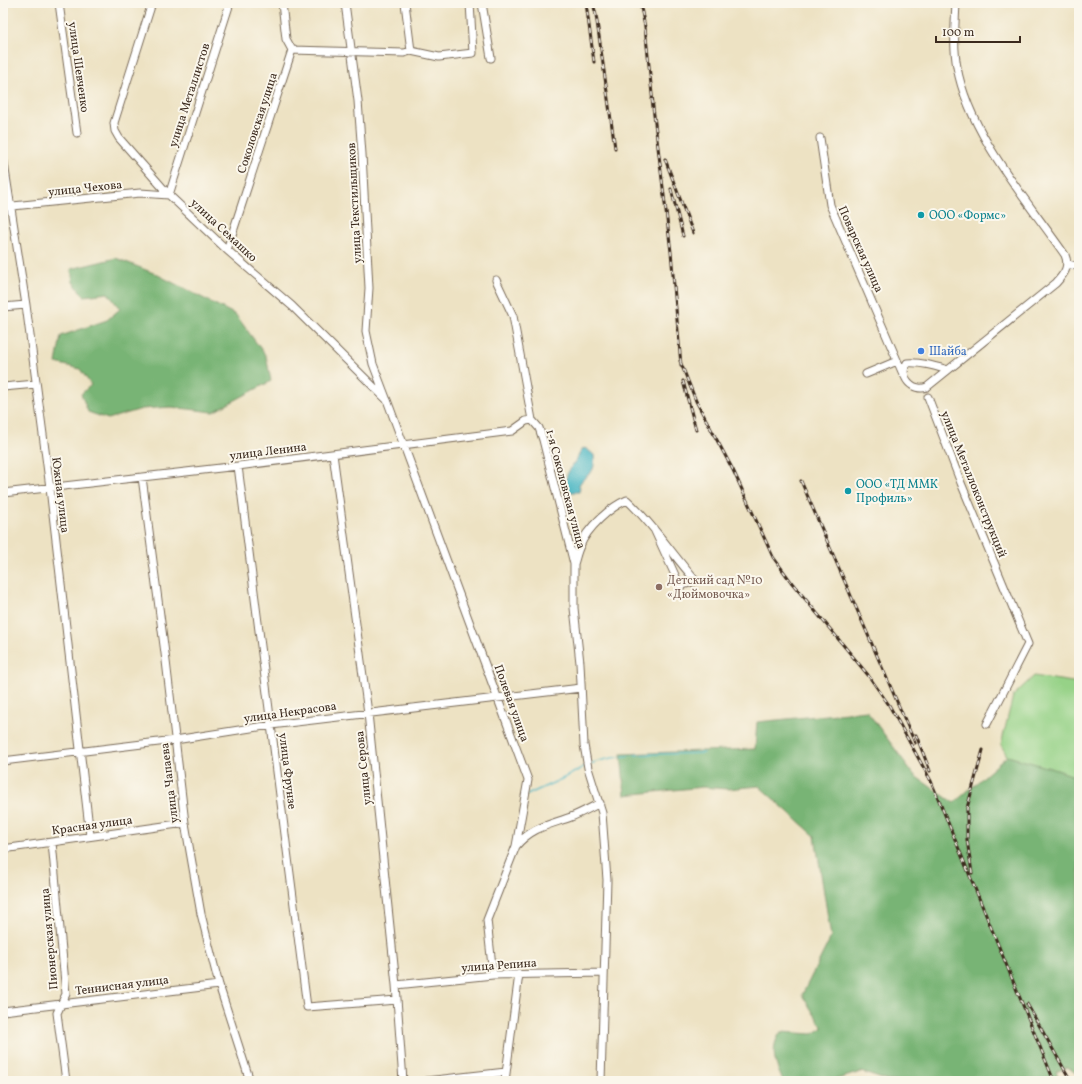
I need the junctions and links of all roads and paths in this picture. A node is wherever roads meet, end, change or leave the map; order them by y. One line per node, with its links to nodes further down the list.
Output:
1 (59, 3): 14 (street, улица Шевченко)
2 (152, 3): 17 (street, улица Семашко)
3 (230, 3): 17 (street, улица Металлистов)
4 (282, 3): 10 (street)
5 (345, 3): 11 (street, улица Текстильщиков)
6 (405, 3): 12 (street)
7 (470, 3): 12 (street)
8 (482, 3): 13 (street)
9 (956, 3): 20 (street)
10 (292, 50): 11 (street); 19 (street, Соколовская улица)
11 (351, 52): 12 (street); 36 (street, улица Текстильщиков)
12 (411, 52)
13 (491, 58)
14 (77, 133)
15 (820, 138): 25 (street, Поварская улица)
16 (3, 157): 18 (street, Южная улица)
17 (169, 195): 18 (street, улица Чехова); 19 (street, улица Семашко)
18 (6, 207): 23 (street, Южная улица)
19 (227, 250): 36 (street, улица Семашко)
20 (1068, 264): 21 (street); 28 (street)
21 (1079, 267)
22 (496, 280): 37 (street, 1-я Соколовская улица)
23 (26, 305): 24 (street); 32 (street, Южная улица)
24 (3, 307)
25 (897, 362): 26 (street); 29 (street); 30 (street, Поварская улица)
26 (907, 363): 27 (street); 30 (street)
27 (936, 367): 28 (street); 31 (street)
28 (948, 370): 31 (street)
29 (866, 374)
30 (904, 376): 34 (street)
31 (933, 383): 34 (street); 35 (street)
32 (36, 384): 33 (street); 42 (street, Южная улица)
33 (3, 387)
34 (916, 388): 35 (street)
35 (928, 397): 49 (street, улица Металлоконструкций)
36 (387, 400): 38 (street, улица Семашко)
37 (532, 420): 38 (street, улица Ленина); 45 (street, 1-я Соколовская улица)
38 (403, 445): 39 (street, улица Ленина); 47 (street, Полевая улица)
39 (333, 454): 40 (street, улица Ленина); 48 (street, улица Серова)
40 (238, 466): 41 (street, улица Ленина); 50 (street, улица Фрунзе)
41 (142, 477): 42 (street, улица Ленина); 51 (street, улица Чапаева)
42 (50, 488): 43 (street, улица Ленина); 52 (street, Южная улица)
43 (3, 493)
44 (654, 528): 44 (street); 45 (street)
45 (574, 564): 46 (street, 1-я Соколовская улица)
46 (581, 688): 47 (street, улица Некрасова); 54 (street, 1-я Соколовская улица)
47 (498, 697): 48 (street, улица Некрасова); 58 (street, Полевая улица)
48 (368, 713): 50 (street, улица Некрасова); 64 (street, улица Серова)
49 (987, 724)
50 (271, 725): 51 (street, улица Некрасова); 65 (street, улица Фрунзе)
51 (175, 740): 52 (street, улица Некрасова); 55 (street, улица Чапаева)
52 (80, 751): 53 (street, улица Некрасова); 56 (street, Южная улица)
53 (3, 761)
54 (600, 803): 58 (street); 60 (street, 1-я Соколовская улица)
55 (184, 823): 56 (street, Красная улица); 63 (street, улица Чапаева)
56 (90, 836): 57 (street, Красная улица)
57 (52, 842): 59 (street, Красная улица); 66 (street, Пионерская улица)
58 (516, 846): 62 (street, Полевая улица)
59 (3, 849)
60 (604, 973): 61 (street, улица Репина); 74 (street, 1-я Соколовская улица)
61 (519, 974): 62 (street, улица Репина); 68 (street)
62 (489, 976): 64 (street, улица Репина)
63 (219, 985): 66 (street, Теннисная улица); 70 (street, улица Чапаева)
64 (396, 985): 65 (street, улица Серова)
65 (397, 1000): 71 (street, улица Серова)
66 (61, 1004): 67 (street, Теннисная улица); 69 (street, Пионерская улица)
67 (3, 1011)
68 (506, 1072): 72 (street); 73 (street)
69 (66, 1081)
70 (250, 1081)
71 (403, 1081)
72 (426, 1081)
73 (505, 1081)
74 (601, 1081)

